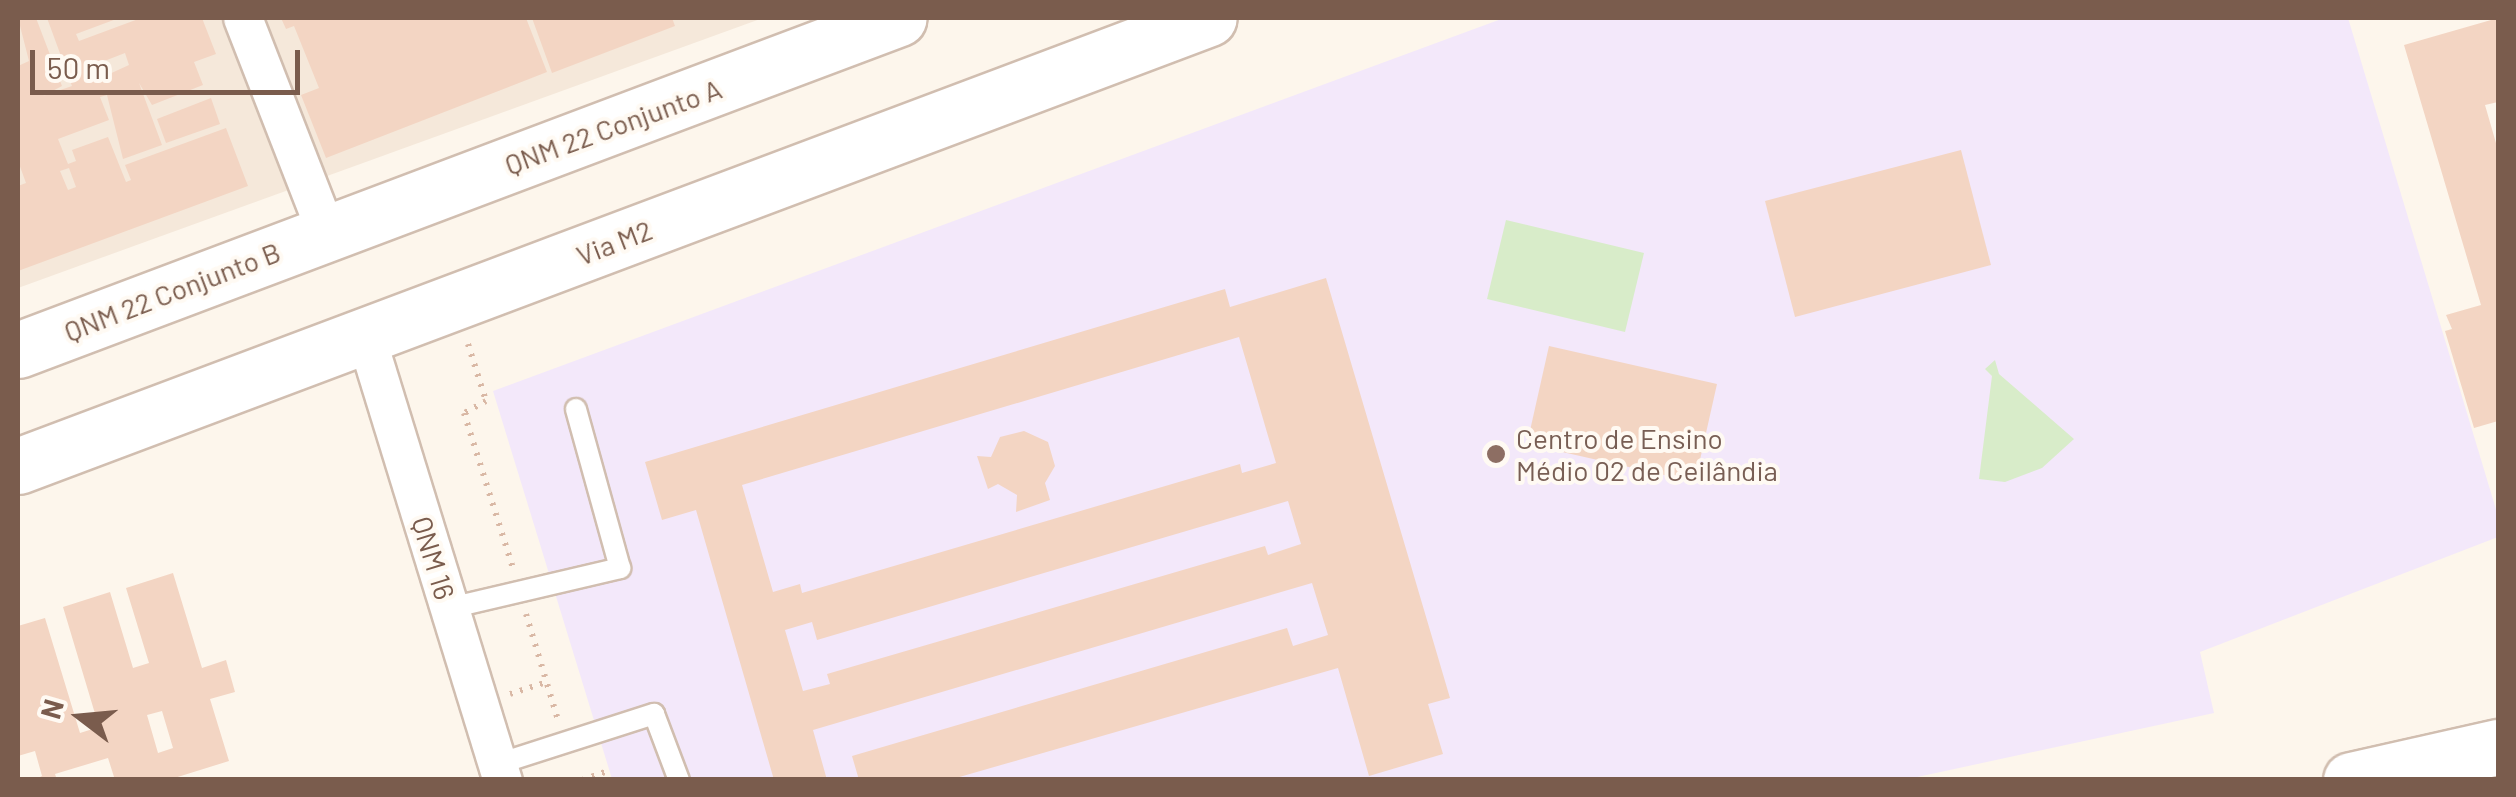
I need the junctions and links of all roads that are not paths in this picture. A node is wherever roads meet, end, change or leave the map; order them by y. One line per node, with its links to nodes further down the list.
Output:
1 (242, 18): 4 (street)
2 (899, 18): 4 (main road, QNM 22 Conjunto A)
3 (1209, 18): 5 (main road, Via M2)
4 (326, 231): 6 (main road, QNM 22 Conjunto B)
5 (366, 336): 8 (main road, Via M2); 9 (street, QNM 16)
6 (18, 350)
7 (576, 409): 9 (lane)
8 (18, 466)
9 (450, 608): 11 (street, QNM 16)
10 (2498, 747): 13 (main road)
11 (500, 772): 12 (lane)
12 (679, 780)
13 (2352, 780)

